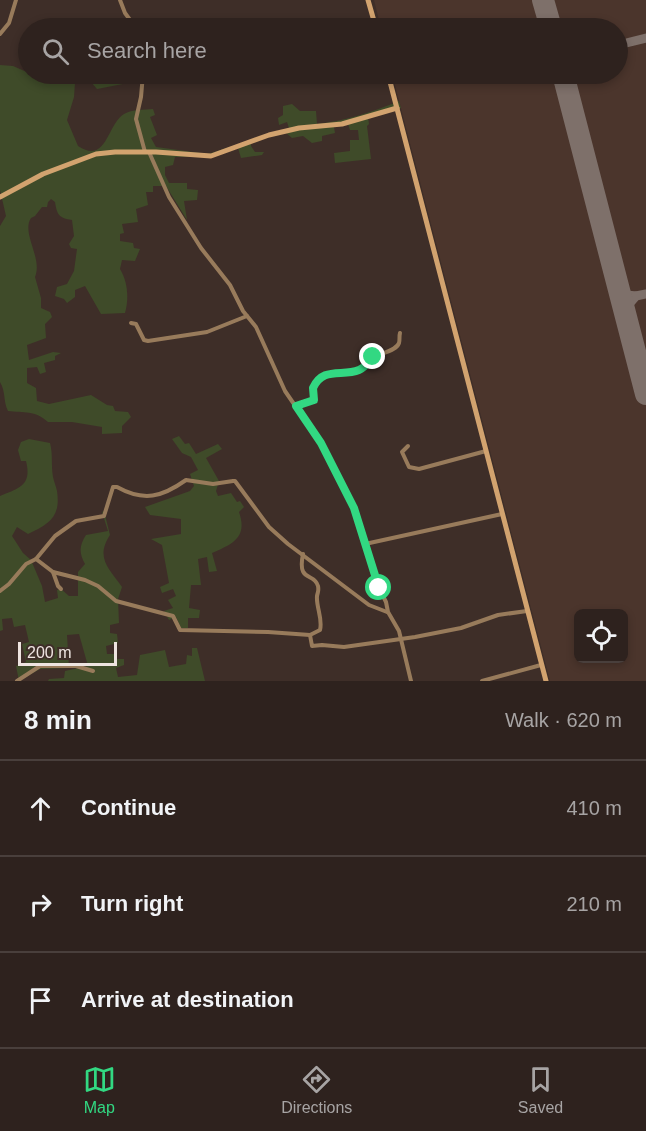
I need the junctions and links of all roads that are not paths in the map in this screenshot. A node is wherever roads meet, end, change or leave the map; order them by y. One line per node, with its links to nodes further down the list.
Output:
1 (16, 0): 6 (street)
2 (120, 0): 4 (street)
3 (368, 0): 5 (street)
4 (128, 18)
5 (373, 18)
6 (0, 34)
7 (142, 84): 10 (street)
8 (391, 84): 9 (street)
9 (397, 108): 10 (street); 17 (street)
10 (147, 152): 11 (street); 12 (street)
11 (0, 197)
12 (247, 316): 13 (street); 15 (street)
13 (131, 323)
14 (400, 333): 15 (street)
15 (296, 406): 19 (street)
16 (408, 446): 17 (street)
17 (486, 451): 18 (street)
18 (502, 514): 19 (street); 25 (street)
19 (365, 543): 26 (street)
20 (303, 554): 21 (street); 26 (street); 27 (street)
21 (36, 560): 22 (street); 24 (street)
22 (53, 572): 23 (street); 27 (street)
23 (61, 589)
24 (0, 591)
25 (527, 611): 28 (street); 29 (street)
26 (388, 612): 28 (street)
27 (310, 636): 28 (street)
28 (401, 638): 32 (street)
29 (541, 664): 33 (street); 34 (street)
30 (93, 671): 31 (street)
31 (17, 681)
32 (411, 681)
33 (483, 681)
34 (546, 681)

